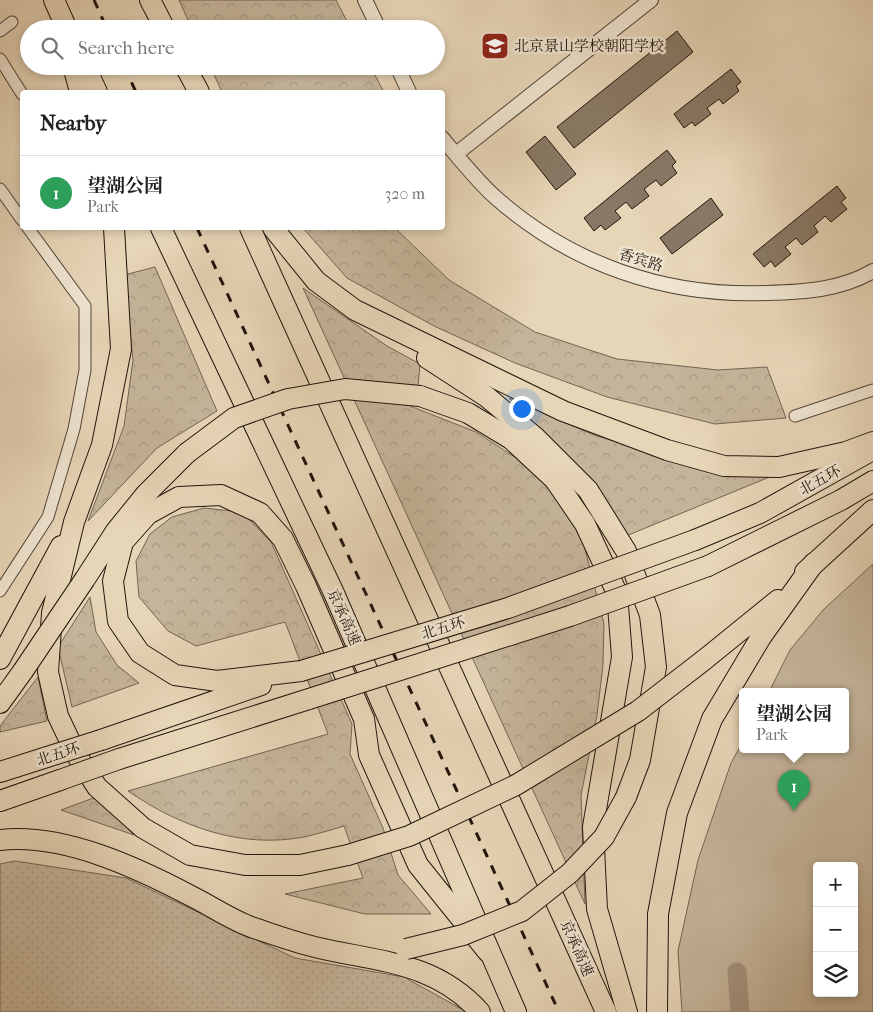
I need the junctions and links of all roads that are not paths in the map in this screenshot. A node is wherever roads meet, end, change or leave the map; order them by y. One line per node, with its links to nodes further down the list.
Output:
1 (149, 0): 7 (highway); 8 (highway)
2 (365, 0): 9 (street)
3 (651, 0): 25 (street)
4 (56, 4): 5 (highway); 6 (highway)
5 (60, 20)
6 (63, 20)
7 (157, 20)
8 (161, 20)
9 (375, 20)
10 (12, 22): 11 (street)
11 (0, 31)
12 (0, 58): 23 (street)
13 (75, 75): 18 (highway)
14 (88, 75): 19 (highway)
15 (181, 75): 20 (highway)
16 (190, 75): 21 (highway)
17 (401, 75): 22 (street)
18 (79, 90)
19 (96, 90)
20 (188, 90)
21 (198, 90)
22 (408, 90)
23 (20, 91)
24 (445, 141): 25 (street, 香宾路)
25 (456, 154): 33 (street, 香宾路)
26 (0, 189): 27 (street)
27 (20, 217)
28 (29, 230): 43 (street)
29 (114, 230): 41 (highway)
30 (162, 230): 51 (highway, 京承高速)
31 (251, 230): 54 (highway, 京承高速)
32 (275, 230): 34 (highway)
33 (873, 271)
34 (355, 310): 37 (highway); 50 (highway, bridge)
35 (873, 390): 36 (street)
36 (795, 416)
37 (873, 442)
38 (873, 450): 45 (highway, 北五环, bridge)
39 (873, 481): 48 (highway, 北五环, bridge)
40 (873, 510): 42 (highway)
41 (74, 522): 42 (highway, bridge); 44 (highway)
42 (814, 563): 56 (highway)
43 (0, 592)
44 (0, 658)
45 (301, 671): 47 (highway, 北五环, bridge); 51 (highway)
46 (0, 702): 55 (highway, bridge)
47 (0, 772)
48 (0, 800)
49 (0, 840): 50 (highway)
50 (318, 948): 52 (highway)
51 (488, 952): 53 (highway, 京承高速)
52 (480, 1012)
53 (516, 1012)
54 (606, 1012)
55 (627, 1012)
56 (657, 1012)

